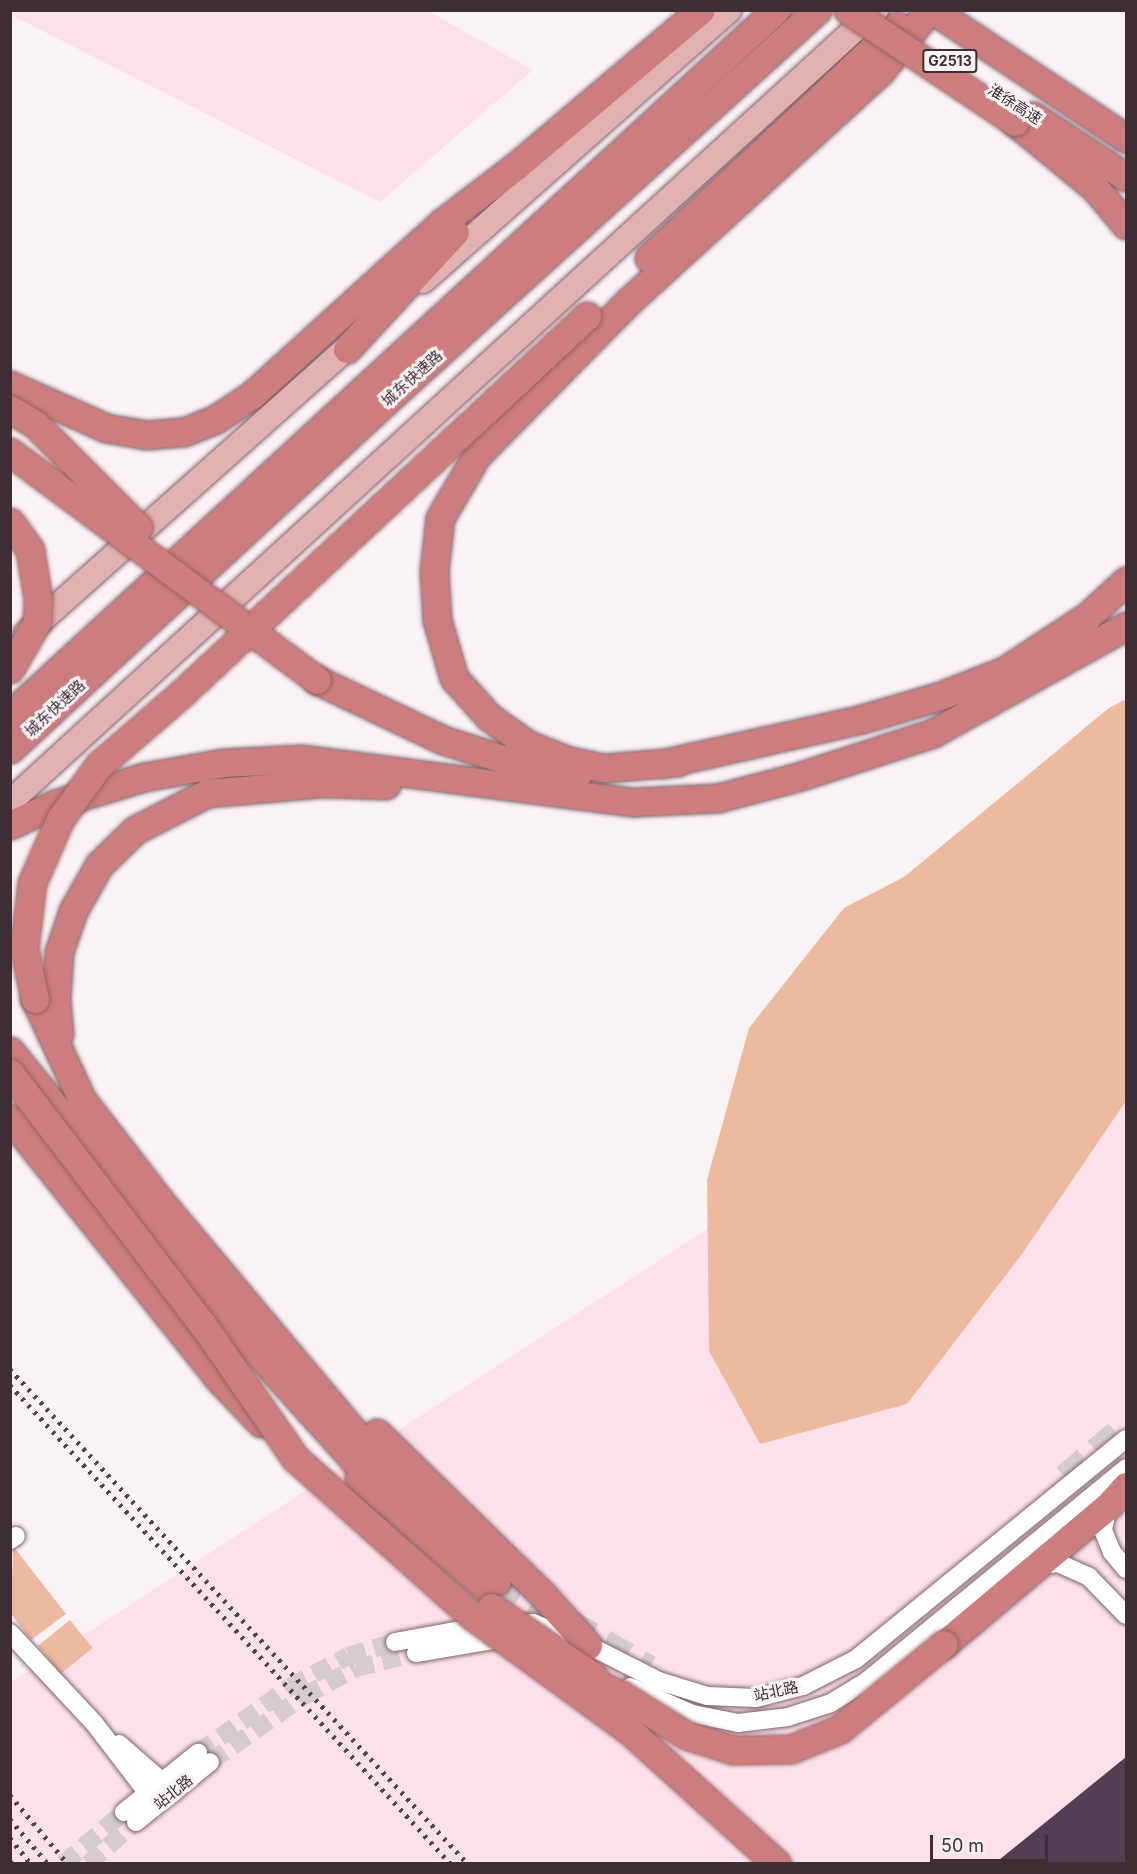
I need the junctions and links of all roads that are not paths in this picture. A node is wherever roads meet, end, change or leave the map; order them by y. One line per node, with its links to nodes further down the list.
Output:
1 (701, 10): 11 (highway)
2 (729, 10): 14 (main road)
3 (776, 10): 30 (highway, 城东快速路)
4 (817, 10): 31 (highway, 城东快速路)
5 (848, 10): 9 (highway, bridge)
6 (874, 10): 9 (highway, 淮徐高速 / G2513); 35 (main road)
7 (913, 10): 38 (highway, bridge)
8 (931, 10): 10 (highway, G2513); 32 (highway)
9 (1021, 117): 12 (highway, 淮徐高速 / G2513); 13 (highway)
10 (1126, 138)
11 (515, 167): 14 (highway); 15 (highway)
12 (1126, 177)
13 (1126, 225)
14 (347, 349): 25 (main road)
15 (10, 385)
16 (10, 409): 22 (highway, bridge)
17 (10, 452): 22 (highway, bridge)
18 (10, 471): 29 (highway)
19 (10, 522): 28 (highway, bridge)
20 (1126, 581): 26 (highway)
21 (1126, 601): 26 (highway)
22 (220, 608): 29 (highway, bridge)
23 (1126, 618): 27 (highway)
24 (1126, 626): 27 (highway)
25 (10, 646)
26 (1030, 654): 32 (highway)
27 (1065, 662): 34 (highway)
28 (10, 669)
29 (315, 688): 32 (highway); 34 (highway)
30 (10, 715)
31 (10, 749)
32 (678, 762)
33 (480, 781): 34 (highway); 36 (highway); 38 (highway)
34 (542, 789)
35 (10, 802)
36 (10, 825)
37 (10, 1051): 42 (highway)
38 (60, 1054): 41 (highway)
39 (10, 1073): 43 (highway, bridge)
40 (10, 1118): 45 (highway, bridge)
41 (216, 1271): 42 (highway); 56 (highway)
42 (220, 1310): 53 (highway)
43 (214, 1341): 45 (highway, bridge); 58 (highway, bridge)
44 (1126, 1439): 56 (street, 站北路)
45 (295, 1458): 51 (highway, bridge)
46 (1126, 1468): 57 (street, 站北路)
47 (1126, 1486): 48 (highway)
48 (1108, 1506): 49 (highway); 50 (street)
49 (1039, 1565): 52 (street); 58 (highway, bridge)
50 (1126, 1569)
51 (471, 1615): 58 (highway, bridge); 64 (highway, bridge)
52 (1126, 1615)
53 (533, 1623): 55 (street, 站北路); 56 (street, 站北路)
54 (10, 1633): 59 (street)
55 (394, 1642)
56 (588, 1645)
57 (416, 1653)
58 (620, 1694)
59 (94, 1723): 61 (street); 62 (street)
60 (204, 1757): 61 (street, 站北路)
61 (168, 1786): 62 (street, 站北路)
62 (152, 1799): 63 (street, 站北路)
63 (130, 1817)
64 (777, 1863)

